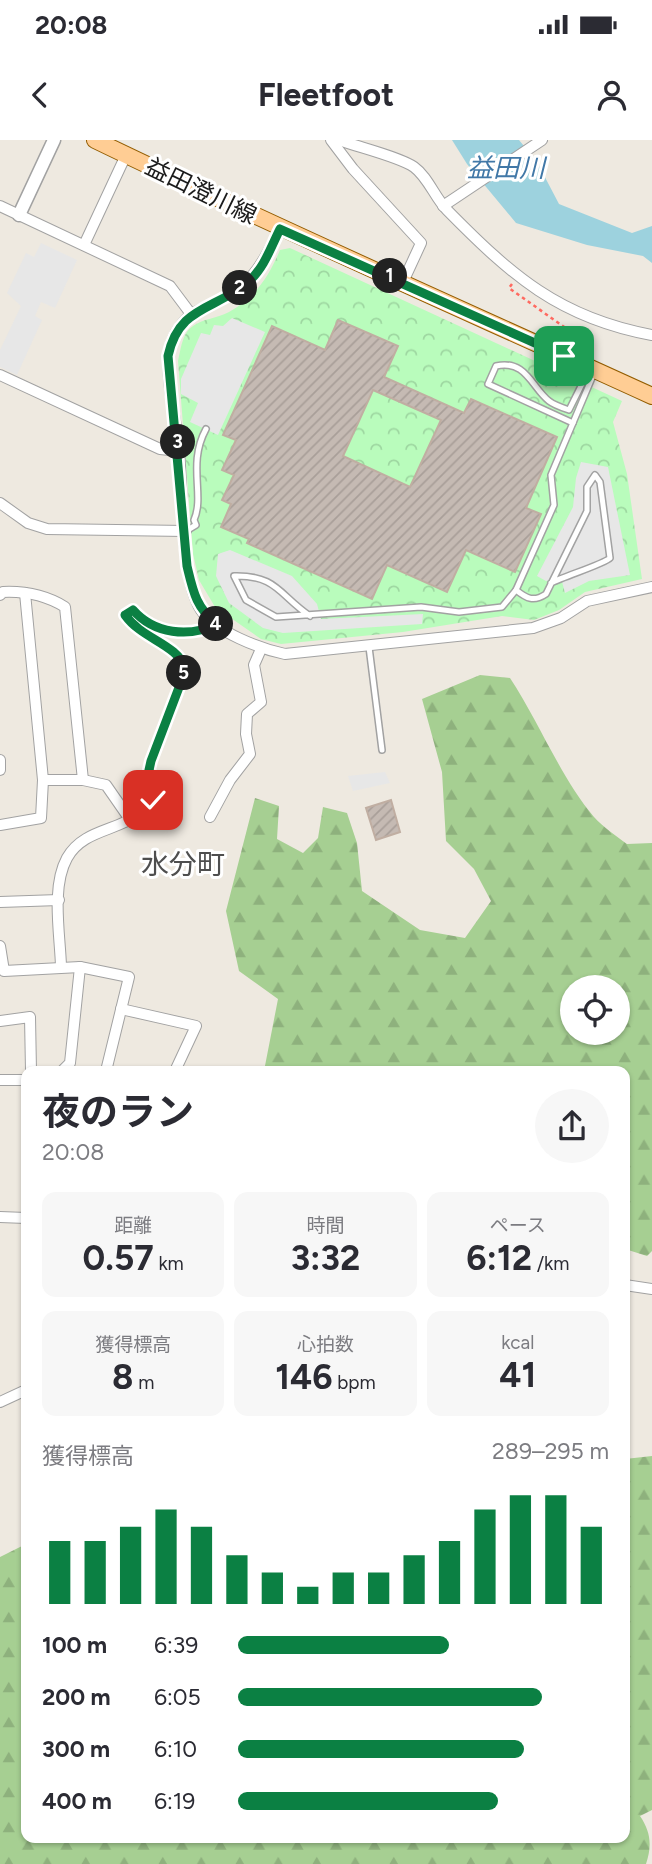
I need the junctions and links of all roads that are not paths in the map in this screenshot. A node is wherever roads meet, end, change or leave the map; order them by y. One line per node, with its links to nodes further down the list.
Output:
1 (54, 140): 9 (street)
2 (95, 140): 6 (main road, 益田澄川線)
3 (331, 140): 12 (street)
4 (339, 140): 8 (street)
5 (542, 140): 8 (street)
6 (126, 155): 10 (main road, 益田澄川線); 11 (street)
7 (0, 206): 9 (street)
8 (443, 206): 14 (street)
9 (19, 215): 11 (street)
10 (280, 229): 12 (main road, 益田澄川線); 13 (street)
11 (84, 245): 13 (street)
12 (403, 282): 15 (main road, 益田澄川線)
13 (191, 314): 20 (street)
14 (652, 335)
15 (593, 369): 17 (main road, 益田澄川線); 18 (lane); 18 (lane)
16 (0, 375): 20 (street)
17 (652, 396)
18 (573, 423): 25 (lane)
19 (206, 429): 22 (lane)
20 (179, 451): 22 (street)
21 (0, 503): 22 (street)
22 (186, 531): 29 (street)
23 (551, 583): 23 (lane); 25 (lane)
24 (652, 587): 30 (street)
25 (516, 590): 28 (lane)
26 (25, 593): 27 (street); 35 (street); 36 (street)
27 (0, 595)
28 (310, 616): 28 (lane)
29 (217, 624): 31 (street); 38 (street)
30 (369, 647): 31 (street); 32 (lane)
31 (261, 649): 37 (street)
32 (382, 750)
33 (0, 760): 34 (street)
34 (0, 770)
35 (43, 780): 36 (street); 39 (street)
36 (83, 780): 38 (street)
37 (210, 817)
38 (131, 821): 40 (street)
39 (0, 825)
40 (59, 900): 41 (street); 43 (street)
41 (0, 902)
42 (0, 946): 43 (street)
43 (61, 966): 44 (street)
44 (80, 967): 45 (street); 48 (street)
45 (121, 1009): 49 (street); 50 (street)
46 (0, 1021): 47 (street)
47 (31, 1066)
48 (67, 1066)
49 (107, 1066)
50 (177, 1066)
51 (0, 1080): 52 (street)
52 (21, 1080)
53 (0, 1217): 54 (street)
54 (21, 1217)
55 (630, 1286): 56 (street)
56 (652, 1289)
57 (21, 1392): 58 (street)
58 (0, 1402)

